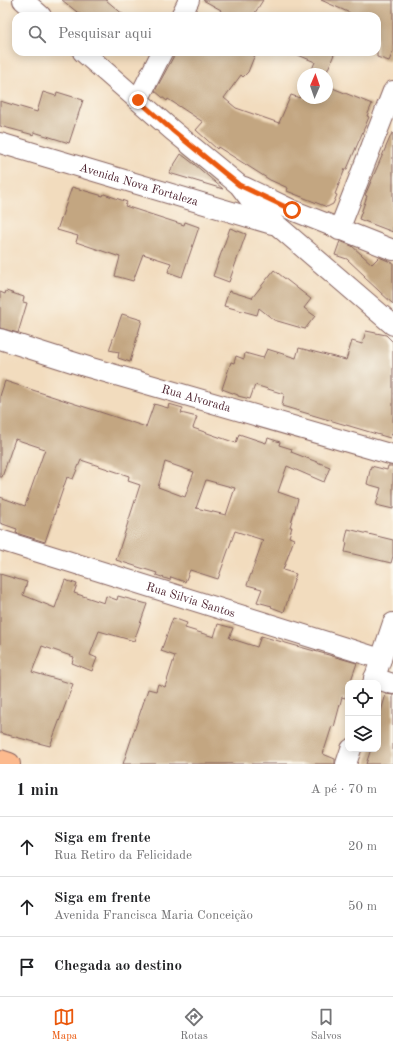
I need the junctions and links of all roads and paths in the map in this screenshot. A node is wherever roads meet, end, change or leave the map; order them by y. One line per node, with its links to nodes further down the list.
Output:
1 (23, 0): 3 (street)
2 (188, 0): 4 (street)
3 (36, 12)
4 (182, 12)
5 (87, 56): 8 (street)
6 (160, 56): 8 (street)
7 (393, 91): 12 (street)
8 (138, 100): 10 (street)
9 (0, 143): 11 (street, Avenida Nova Fortaleza)
10 (239, 185): 11 (street); 12 (street)
11 (278, 226): 14 (street)
12 (339, 230): 13 (street)
13 (393, 250)
14 (393, 324)
15 (0, 339): 16 (street, Rua Alvorada)
16 (393, 455)
17 (0, 540): 19 (street, Rua Silvia Santos)
18 (393, 623): 19 (street)
19 (381, 659): 20 (street)
20 (380, 680)
21 (350, 752): 24 (street)
22 (0, 761): 23 (main road)
23 (9, 764)
24 (346, 764)

